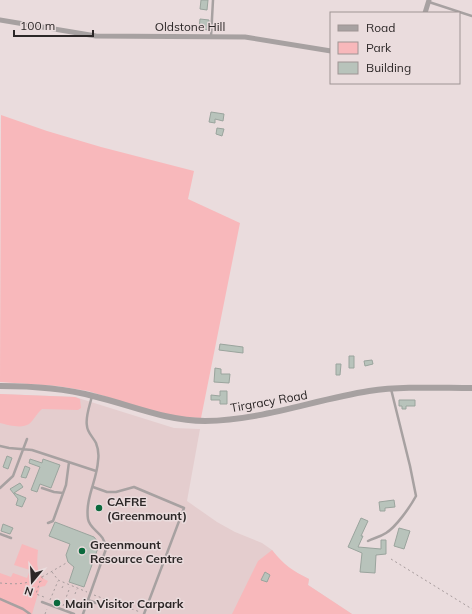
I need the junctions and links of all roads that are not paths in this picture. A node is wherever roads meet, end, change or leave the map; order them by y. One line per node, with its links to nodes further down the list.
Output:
1 (213, 0): 6 (lane)
2 (429, 1): 3 (street); 4 (lane)
3 (424, 12)
4 (472, 16)
5 (0, 20): 6 (street, Oldstone Hill)
6 (211, 36): 7 (street, Oldstone Hill)
7 (330, 51)
8 (0, 386): 11 (street, Tirgracy Road)
9 (391, 388): 10 (street, Tirgracy Road); 11 (street, Tirgracy Road); 25 (lane)
10 (472, 388)
11 (92, 395): 17 (lane)
12 (27, 439): 14 (lane)
13 (1, 446): 14 (lane); 15 (lane)
14 (23, 448): 16 (lane); 19 (lane)
15 (0, 452)
16 (69, 462): 17 (lane); 21 (lane)
17 (96, 471): 18 (lane)
18 (93, 487): 27 (lane); 33 (lane)
19 (0, 488)
20 (42, 488): 21 (lane)
21 (63, 493): 22 (lane)
22 (48, 523)
23 (0, 534): 24 (lane)
24 (10, 538)
25 (368, 541)
26 (0, 599): 30 (lane)
27 (88, 600): 29 (lane); 32 (lane)
28 (42, 602): 31 (lane)
29 (96, 603)
30 (30, 614)
31 (74, 614)
32 (83, 614)
33 (144, 614)

